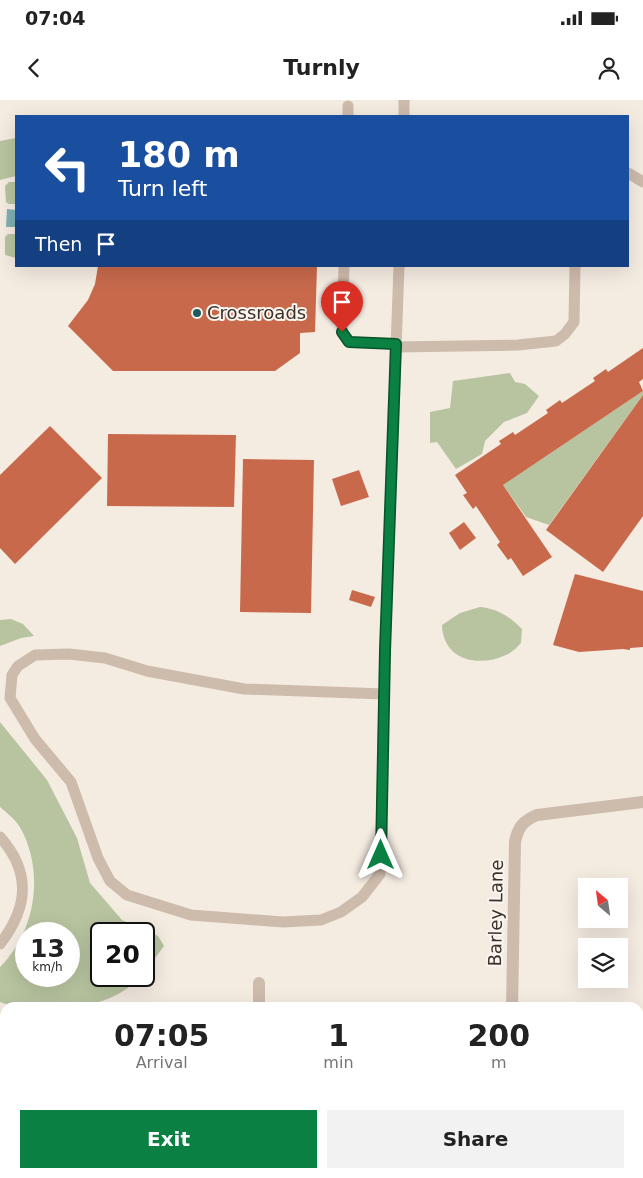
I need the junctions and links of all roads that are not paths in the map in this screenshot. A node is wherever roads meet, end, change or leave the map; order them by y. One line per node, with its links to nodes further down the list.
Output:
1 (404, 100): 2 (lane)
2 (404, 115)
3 (629, 174): 4 (lane)
4 (643, 182)
5 (344, 267): 8 (lane)
6 (399, 267): 8 (lane)
7 (575, 267): 8 (lane)
8 (396, 346): 9 (lane)
9 (384, 694): 9 (lane)
10 (643, 802): 15 (street, Barley Lane)
11 (0, 837): 12 (lane)
12 (0, 944)
13 (259, 983): 14 (street)
14 (259, 1002)
15 (512, 1002)

